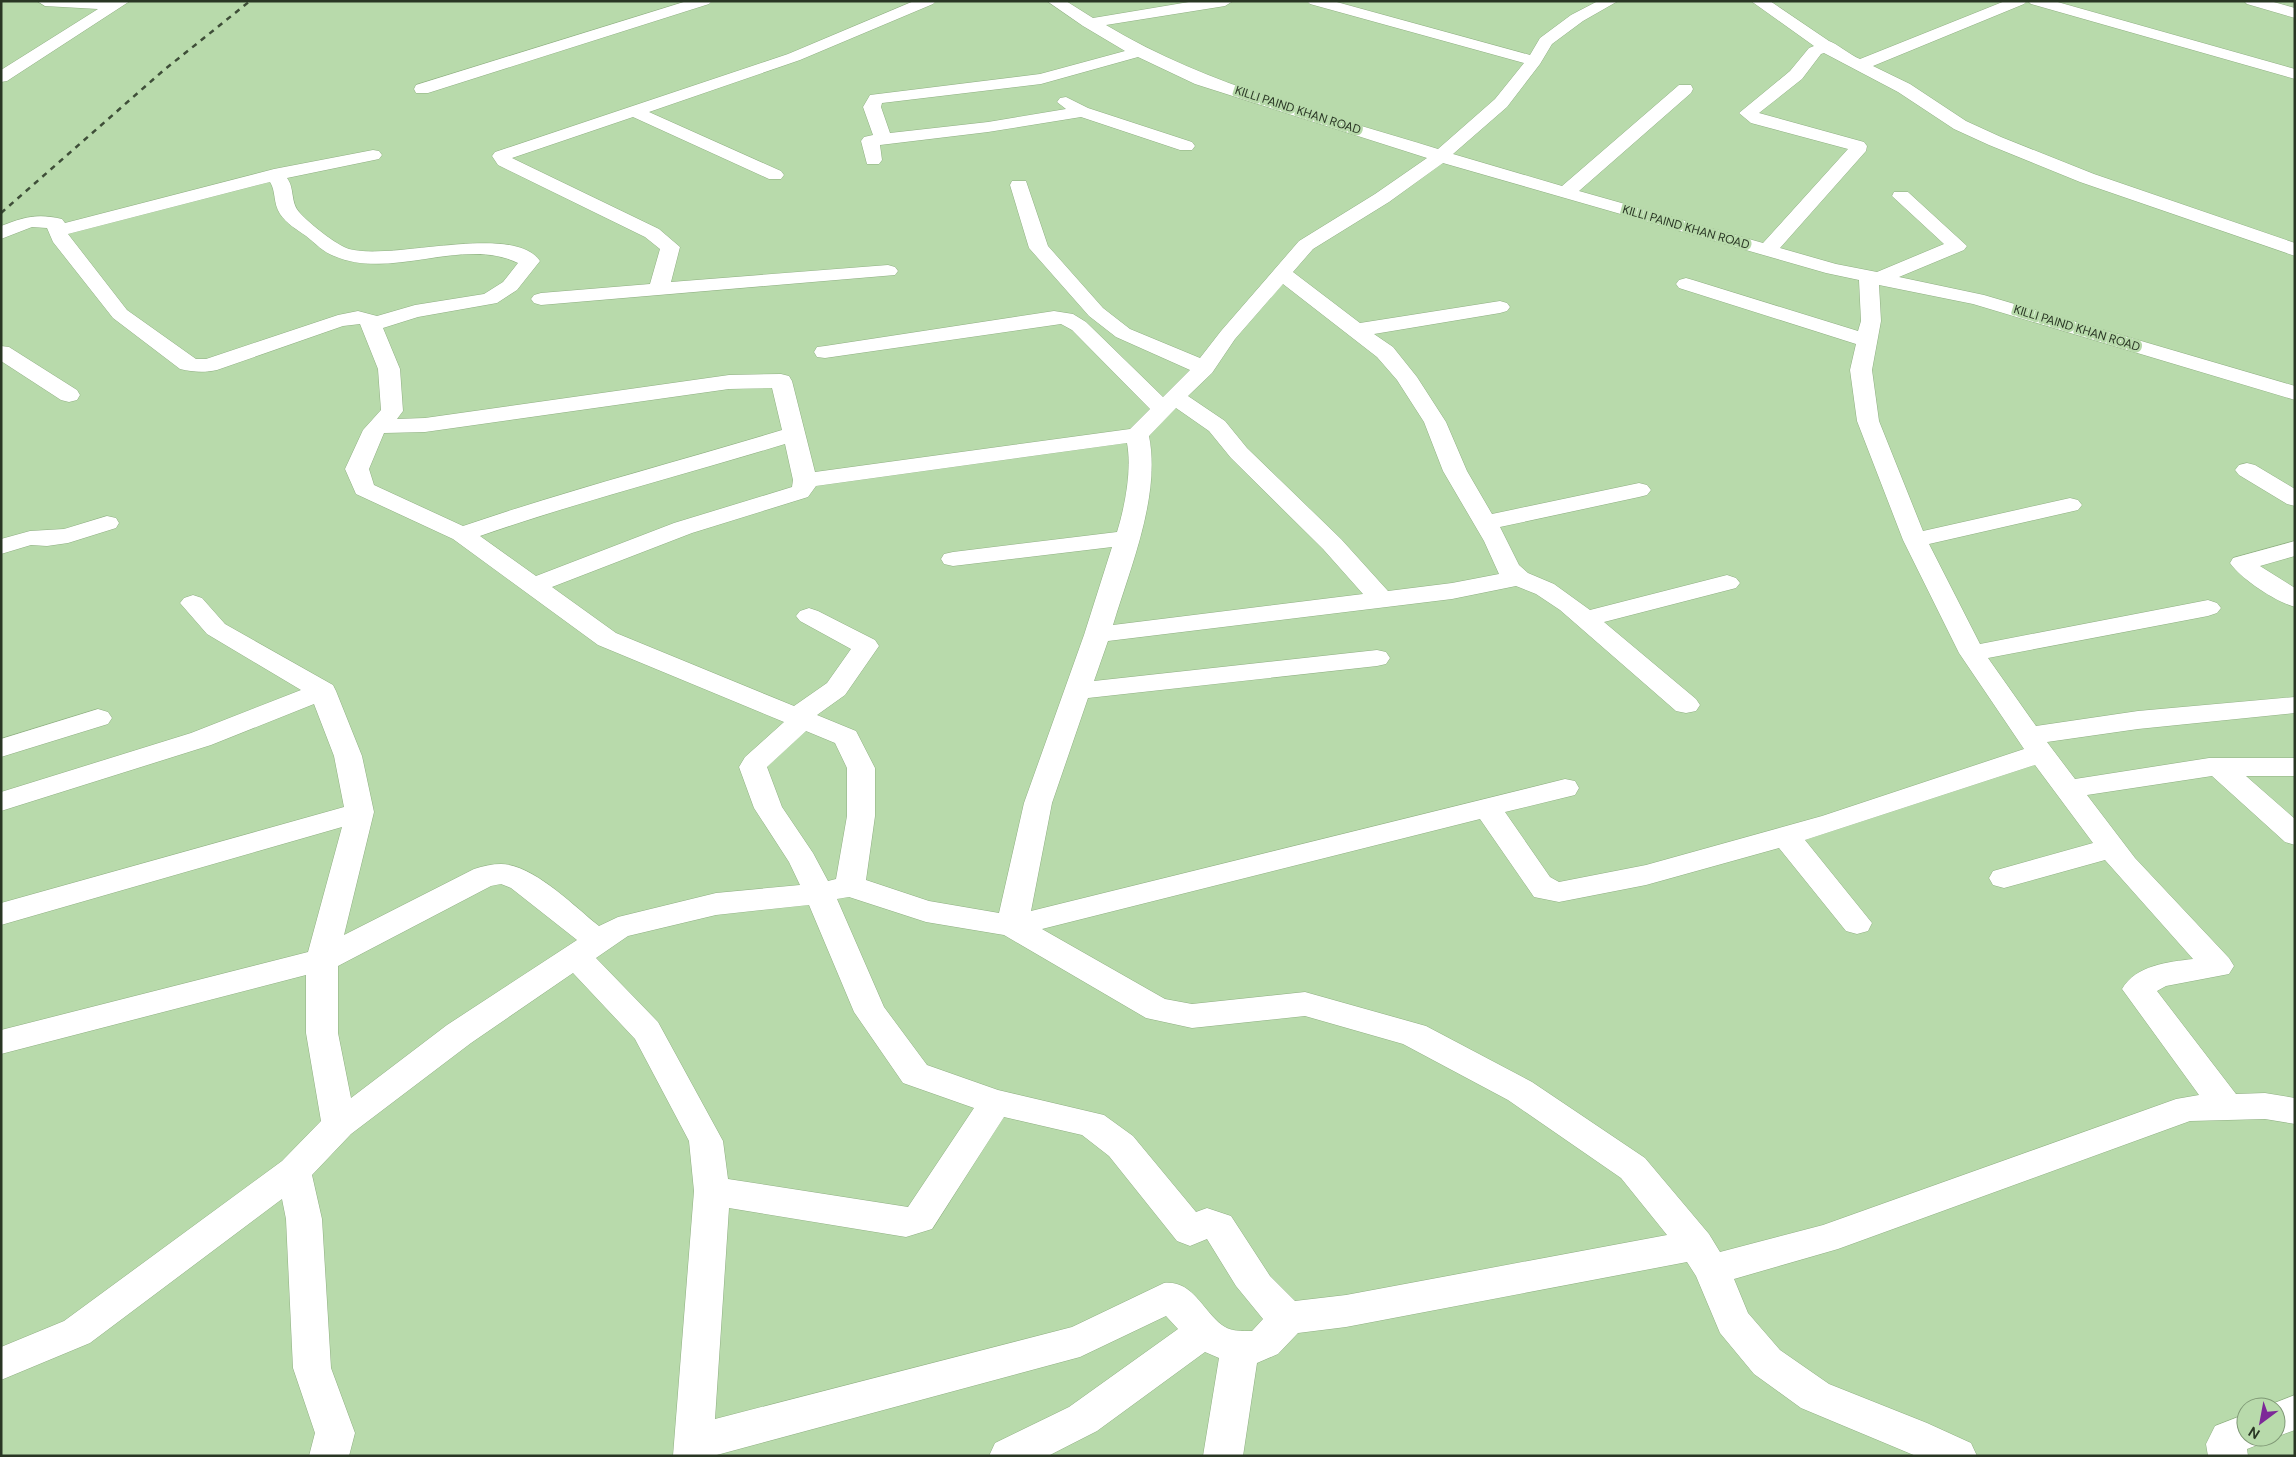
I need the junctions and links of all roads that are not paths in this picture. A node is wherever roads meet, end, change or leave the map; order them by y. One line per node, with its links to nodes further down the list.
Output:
1 (45, 1): 12 (street)
2 (704, 1): 23 (street)
3 (928, 1): 25 (street)
4 (1055, 1): 15 (street, KILLI PAIND KHAN ROAD)
5 (1225, 1): 13 (street)
6 (1315, 1): 18 (street)
7 (1610, 1): 18 (street)
8 (1759, 1): 16 (street)
9 (2019, 1): 19 (street)
10 (2036, 1): 20 (street)
11 (2252, 1): 14 (street)
12 (118, 4): 21 (street)
13 (1177, 4): 15 (street)
14 (2295, 13)
15 (1089, 24): 17 (street, KILLI PAIND KHAN ROAD)
16 (1828, 46): 19 (street); 39 (street)
17 (1139, 52): 22 (street); 30 (street, KILLI PAIND KHAN ROAD)
18 (1534, 61): 30 (street)
19 (1860, 65): 40 (street)
20 (2295, 74)
21 (1, 77)
22 (1047, 78): 26 (street); 27 (street)
23 (422, 89)
24 (1685, 90): 35 (street)
25 (633, 111): 33 (street); 45 (street)
26 (1082, 112): 27 (street); 28 (street)
27 (883, 138): 31 (street)
28 (1186, 146)
29 (373, 155): 32 (street)
30 (1441, 156): 35 (street, KILLI PAIND KHAN ROAD); 42 (street)
31 (873, 160)
32 (274, 175): 37 (street); 48 (street)
33 (775, 175)
34 (1020, 184): 53 (street)
35 (1566, 193): 39 (street, KILLI PAIND KHAN ROAD)
36 (1901, 196): 43 (street)
37 (58, 231): 38 (street); 48 (street)
38 (1, 233)
39 (1767, 250): 43 (street, KILLI PAIND KHAN ROAD)
40 (2295, 250)
41 (888, 271): 45 (street)
42 (1281, 272): 49 (street); 53 (street)
43 (1874, 277): 50 (street); 54 (street, KILLI PAIND KHAN ROAD)
44 (1686, 284): 50 (street)
45 (659, 290): 46 (street)
46 (541, 299)
47 (1500, 307): 49 (street)
48 (371, 325): 57 (street)
49 (1357, 330): 66 (street)
50 (1867, 341): 69 (street)
51 (1, 352): 55 (street)
52 (825, 352): 56 (street)
53 (1204, 368): 56 (street)
54 (2295, 393)
55 (69, 395)
56 (1168, 403): 59 (street); 76 (street)
57 (378, 426): 58 (street); 67 (street)
58 (793, 434): 61 (street); 67 (street)
59 (1137, 435): 61 (street); 68 (street)
60 (2247, 470): 63 (street)
61 (804, 480): 75 (street)
62 (1639, 490): 66 (street)
63 (2295, 499)
64 (2070, 506): 69 (street)
65 (107, 523): 70 (street)
66 (1485, 523): 73 (street)
67 (462, 534): 75 (street)
68 (1127, 538): 72 (street); 82 (street)
69 (1915, 540): 83 (street)
70 (1, 547)
71 (2295, 548): 77 (street)
72 (953, 559)
73 (1519, 578): 76 (street); 81 (street)
74 (1727, 583): 81 (street)
75 (534, 585): 90 (street)
76 (1380, 598): 82 (street)
77 (2295, 599)
78 (193, 603): 86 (street)
79 (2208, 608): 83 (street)
80 (809, 616): 90 (street)
81 (1585, 619): 87 (street)
82 (1097, 634): 85 (street)
83 (1972, 653): 91 (street)
84 (1377, 658): 85 (street)
85 (1078, 690): 107 (street)
86 (323, 691): 97 (street); 99 (street)
87 (1686, 704)
88 (2295, 705): 91 (street)
89 (98, 718): 92 (street)
90 (800, 718): 104 (street); 104 (street)
91 (2034, 745): 96 (street); 101 (street)
92 (1, 748)
93 (2219, 767): 94 (street); 96 (street); 100 (street)
94 (2295, 767)
95 (1565, 788): 98 (street)
96 (2067, 789): 102 (street)
97 (1, 802)
98 (1487, 808): 101 (street); 107 (street)
99 (360, 812): 105 (street); 109 (street)
100 (2295, 835)
101 (1785, 836): 106 (street)
102 (2112, 848): 103 (street); 112 (street)
103 (2004, 878)
104 (834, 889): 107 (street); 108 (street); 111 (street)
105 (1, 914)
106 (1857, 923)
107 (1012, 926): 117 (street)
108 (587, 949): 109 (street); 114 (street); 116 (street)
109 (322, 960): 110 (street); 114 (street)
110 (1, 1042)
111 (996, 1102): 116 (street); 118 (street)
112 (2227, 1107): 113 (street); 117 (street)
113 (2295, 1111)
114 (339, 1125): 115 (street)
115 (294, 1171): 121 (street); 124 (street)
116 (712, 1191): 123 (street)
117 (1704, 1257): 118 (street); 127 (street)
118 (1288, 1318): 120 (street)
119 (1204, 1332): 120 (street); 123 (street); 125 (street)
120 (1240, 1348): 126 (street)
121 (1, 1364)
122 (2236, 1436): 128 (street)
123 (693, 1449)
124 (328, 1456)
125 (1009, 1456)
126 (1223, 1456)
127 (1957, 1456)
128 (2228, 1456)

